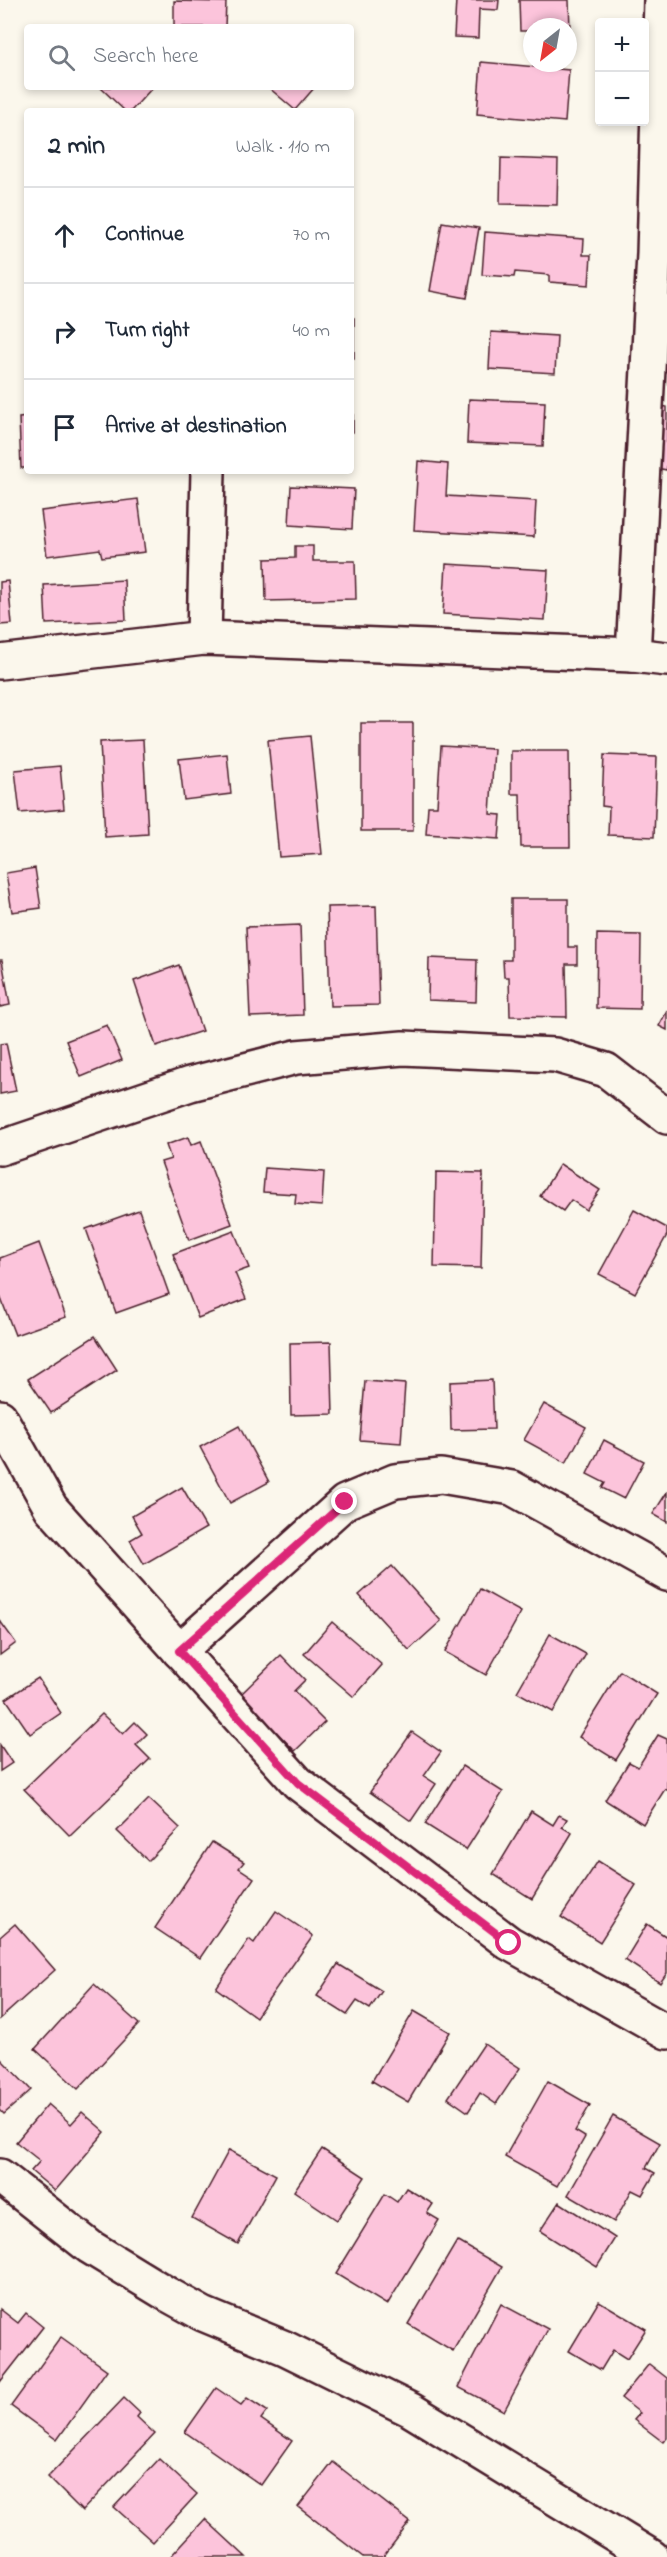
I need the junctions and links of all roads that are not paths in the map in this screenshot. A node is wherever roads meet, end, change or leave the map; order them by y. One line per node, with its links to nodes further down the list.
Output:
1 (661, 0): 2 (street)
2 (660, 254): 5 (street)
3 (208, 474): 4 (street)
4 (204, 638): 5 (street); 7 (street)
5 (633, 654): 6 (street)
6 (667, 659)
7 (0, 662)
8 (667, 1117): 9 (street)
9 (0, 1148)
10 (0, 1417): 12 (street)
11 (667, 1574): 12 (street)
12 (179, 1651): 13 (street)
13 (667, 2031)
14 (0, 2176): 15 (street)
15 (652, 2557)

